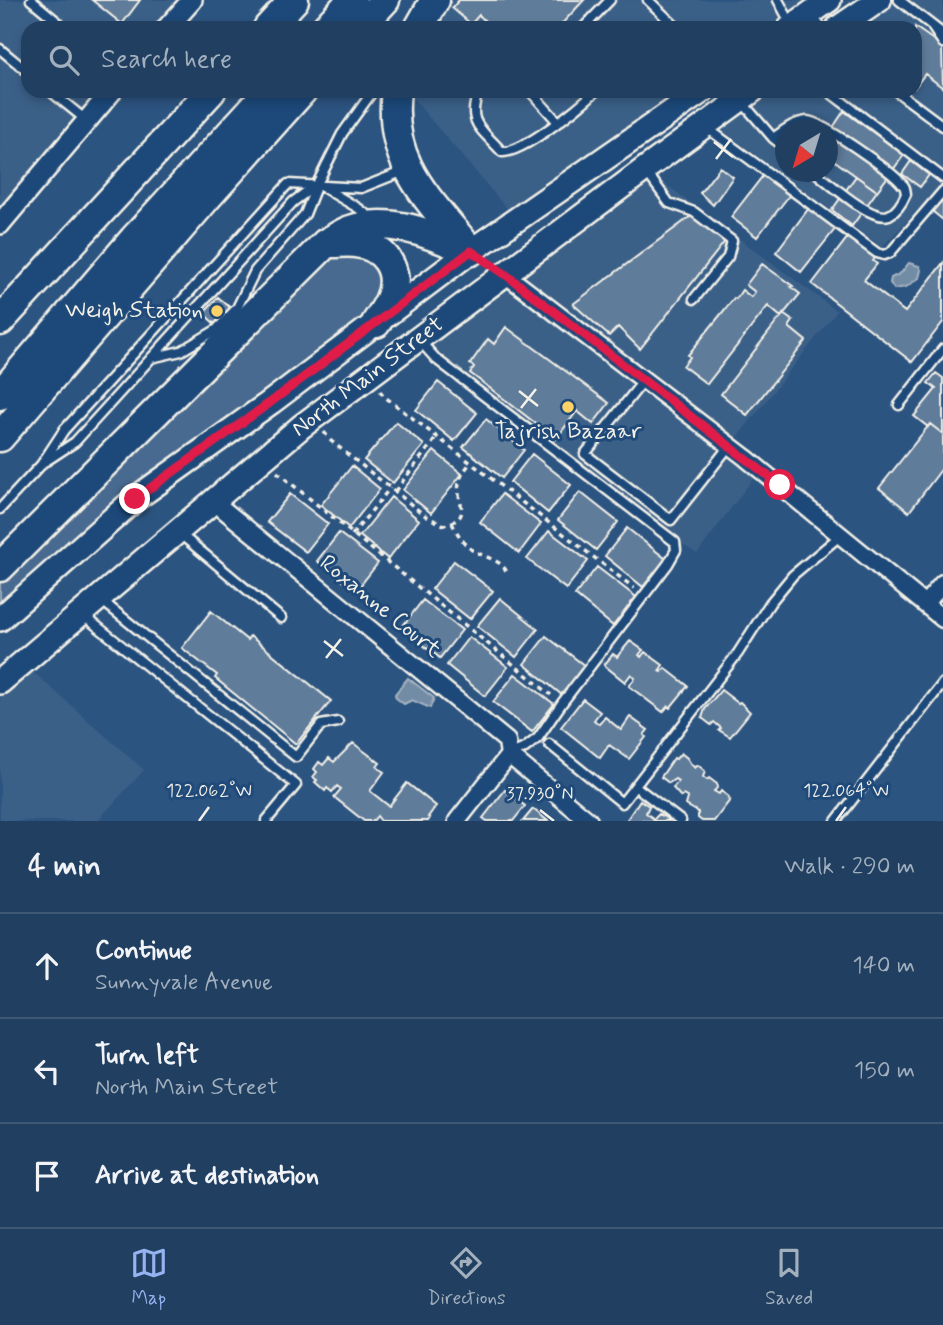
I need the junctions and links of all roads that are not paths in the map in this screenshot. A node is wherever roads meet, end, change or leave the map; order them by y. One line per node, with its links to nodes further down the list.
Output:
1 (31, 0): 13 (lane)
2 (192, 0): 14 (street)
3 (294, 0): 15 (highway)
4 (352, 0): 16 (highway)
5 (385, 0): 17 (highway)
6 (436, 0): 18 (highway)
7 (610, 0): 19 (lane)
8 (648, 0): 20 (lane)
9 (778, 0): 12 (lane)
10 (879, 0): 21 (main road)
11 (899, 0): 22 (lane)
12 (808, 19)
13 (56, 21)
14 (173, 21)
15 (274, 21)
16 (332, 21)
17 (366, 21)
18 (423, 21)
19 (590, 21)
20 (670, 21)
21 (848, 21)
22 (932, 26): 23 (lane); 24 (lane)
23 (943, 34)
24 (943, 43)
25 (0, 49): 26 (lane)
26 (21, 66)
27 (59, 98): 42 (lane)
28 (106, 98): 42 (street)
29 (205, 98): 60 (highway)
30 (263, 98): 66 (highway)
31 (296, 98): 68 (highway)
32 (368, 98): 52 (lane)
33 (396, 98): 49 (highway)
34 (476, 98): 43 (lane)
35 (536, 98): 43 (lane)
36 (587, 98): 43 (lane)
37 (692, 98): 57 (main road, North Main Street)
38 (742, 98): 44 (main road, North Main Street)
39 (748, 98): 47 (lane)
40 (837, 98): 50 (lane)
41 (905, 98): 45 (lane)
42 (86, 120): 54 (street)
43 (557, 121)
44 (705, 126): 48 (main road, North Main Street); 53 (lane)
45 (943, 126)
46 (838, 136): 51 (lane)
47 (773, 138)
48 (645, 169): 58 (main road, North Main Street); 59 (lane)
49 (407, 170): 52 (lane); 57 (highway)
50 (943, 178)
51 (828, 182)
52 (317, 184): 55 (lane); 64 (lane); 64 (lane); 70 (lane)
53 (943, 191)
54 (0, 224)
55 (379, 225): 56 (highway); 57 (highway)
56 (327, 243): 61 (highway); 75 (highway)
57 (471, 251): 58 (main road); 61 (main road, North Main Street)
58 (505, 274): 62 (main road, North Main Street); 65 (street)
59 (694, 299)
60 (0, 321)
61 (376, 323): 81 (main road, North Main Street)
62 (418, 339): 71 (main road, North Main Street); 87 (lane)
63 (943, 349): 67 (lane)
64 (150, 358): 70 (lane)
65 (644, 380): 69 (street); 69 (lane)
66 (0, 395)
67 (899, 405)
68 (0, 437)
69 (730, 445): 74 (street)
70 (41, 465): 72 (lane)
71 (212, 501): 73 (main road, North Main Street); 87 (street, Roxanne Court)
72 (0, 509)
73 (177, 531): 77 (main road, North Main Street); 80 (lane)
74 (841, 535): 78 (street); 88 (lane)
75 (0, 567)
76 (943, 583): 78 (street)
77 (99, 598): 79 (main road, North Main Street); 85 (lane)
78 (925, 604): 82 (street)
79 (80, 613): 83 (main road, North Main Street); 89 (lane)
80 (281, 618)
81 (0, 619)
82 (943, 619)
83 (0, 682)
84 (943, 682): 93 (lane)
85 (338, 722)
86 (549, 744): 88 (lane)
87 (509, 755): 90 (street); 91 (street, Roxanne Court)
88 (635, 786): 92 (lane)
89 (266, 821)
90 (457, 821)
91 (589, 821)
92 (681, 821)
93 (836, 821)

